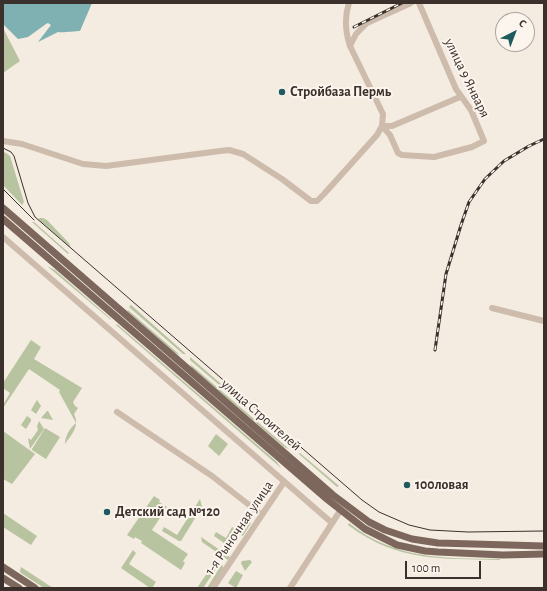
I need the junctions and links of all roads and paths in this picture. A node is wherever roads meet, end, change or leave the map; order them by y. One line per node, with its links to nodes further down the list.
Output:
1 (349, 3): 4 (street)
2 (411, 3): 4 (street)
3 (419, 3): 5 (street, улица 9 Января)
4 (350, 46): 6 (street)
5 (460, 97): 6 (street); 6 (street, улица 9 Января)
6 (382, 126): 7 (street)
7 (3, 141)
8 (3, 208): 15 (main road, улица Строителей)
9 (3, 220): 16 (main road, улица Строителей)
10 (3, 237): 14 (street)
11 (492, 308): 12 (street)
12 (544, 321)
13 (117, 412): 17 (street)
14 (284, 482): 17 (street, 1-я Рыночная улица); 18 (street)
15 (343, 503): 16 (main road); 19 (main road, улица Строителей)
16 (340, 511): 18 (street); 20 (main road, улица Строителей)
17 (262, 514): 25 (street, 1-я Рыночная улица)
18 (332, 523): 26 (street)
19 (544, 546)
20 (544, 554)
21 (3, 567): 24 (main road)
22 (3, 578): 23 (main road)
23 (19, 588)
24 (35, 588)
25 (214, 588)
26 (290, 588)

